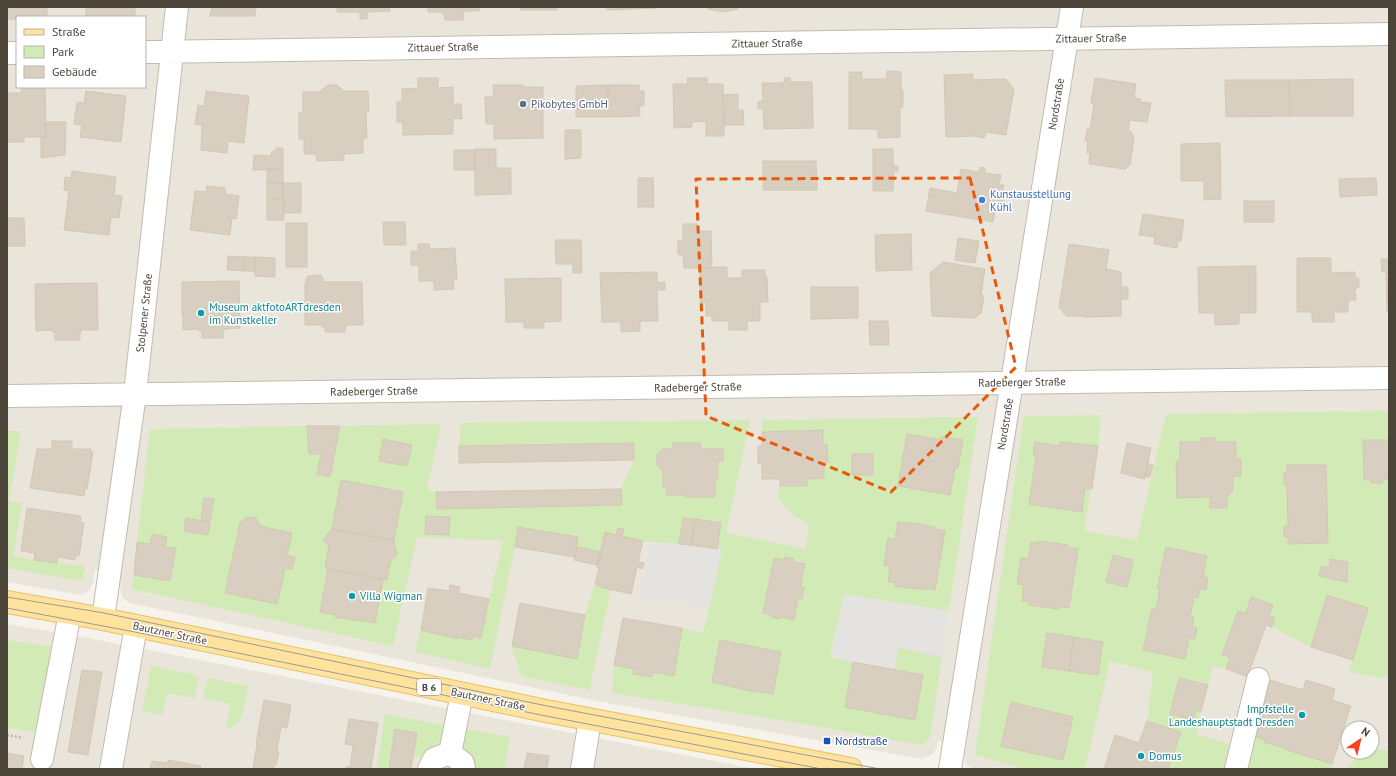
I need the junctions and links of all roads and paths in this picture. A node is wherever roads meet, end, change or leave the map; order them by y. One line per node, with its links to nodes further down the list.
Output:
1 (177, 7): 5 (street, Stolpener Straße)
2 (1072, 7): 4 (street, Nordstraße)
3 (1389, 34): 4 (street, Zittauer Straße)
4 (1067, 39): 5 (street, Zittauer Straße); 8 (street, Nordstraße)
5 (173, 51): 6 (street, Zittauer Straße); 9 (street, Stolpener Straße)
6 (146, 52)
7 (1389, 378): 8 (street, Radeberger Straße)
8 (1012, 382): 9 (street, Radeberger Straße); 24 (street, Nordstraße)
9 (135, 394): 10 (street, Radeberger Straße); 13 (street, Stolpener Straße)
10 (7, 396)
11 (7, 602): 12 (main road, Bautzner Straße / B 6)
12 (70, 614): 13 (main road, Bautzner Straße / B 6); 18 (street)
13 (103, 619): 14 (main road, Bautzner Straße / B 6)
14 (136, 626): 16 (main road, Bautzner Straße / B 6); 20 (street)
15 (1258, 679): 25 (street)
16 (462, 694): 17 (main road, Bautzner Straße / B 6); 19 (street)
17 (590, 720): 22 (street); 23 (main road, Bautzner Straße / B 6)
18 (42, 759)
19 (457, 761): 21 (street)
20 (111, 769)
21 (429, 769)
22 (582, 769)
23 (851, 769)
24 (950, 769)
25 (1236, 769)

